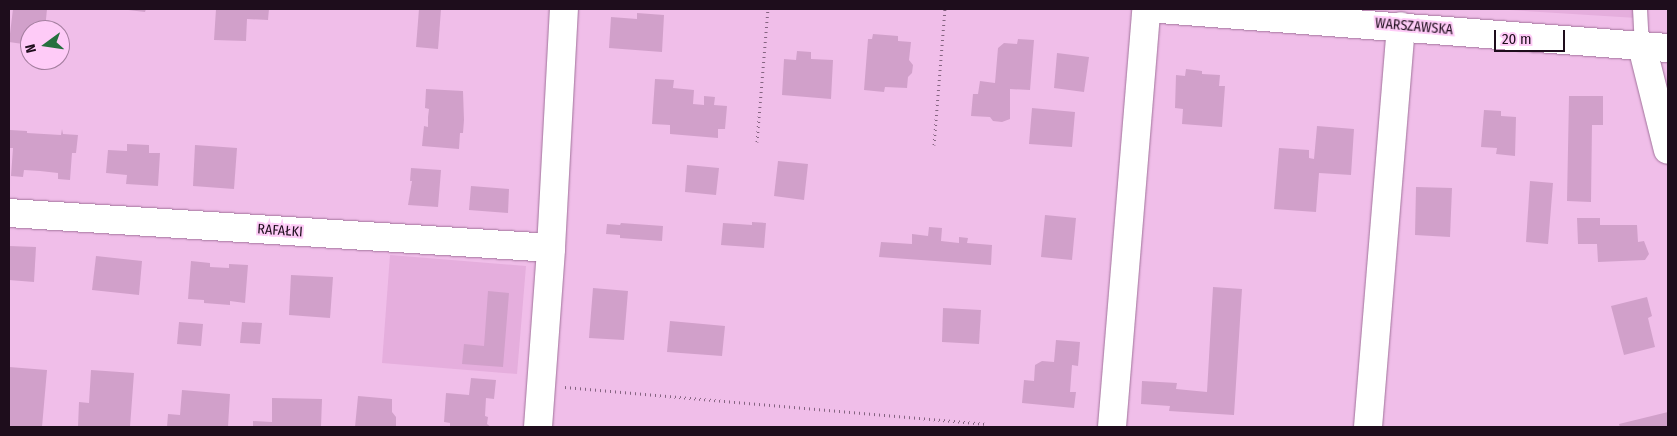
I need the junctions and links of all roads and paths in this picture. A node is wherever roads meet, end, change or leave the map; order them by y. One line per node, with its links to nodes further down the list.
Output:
1 (564, 9): 13 (street)
2 (768, 9): 9 (path)
3 (945, 9): 10 (path)
4 (1146, 9): 17 (street)
5 (1160, 9): 7 (street, WARSZAWSKA)
6 (1640, 9): 8 (lane)
7 (1401, 26): 8 (street, WARSZAWSKA); 18 (street)
8 (1655, 47): 11 (street)
9 (757, 142)
10 (934, 145)
11 (1668, 150)
12 (9, 213): 13 (street, RAFAŁKI)
13 (551, 248): 14 (street)
14 (542, 385): 15 (path); 16 (street)
15 (988, 424)
16 (538, 427)
17 (1112, 427)
18 (1368, 427)

